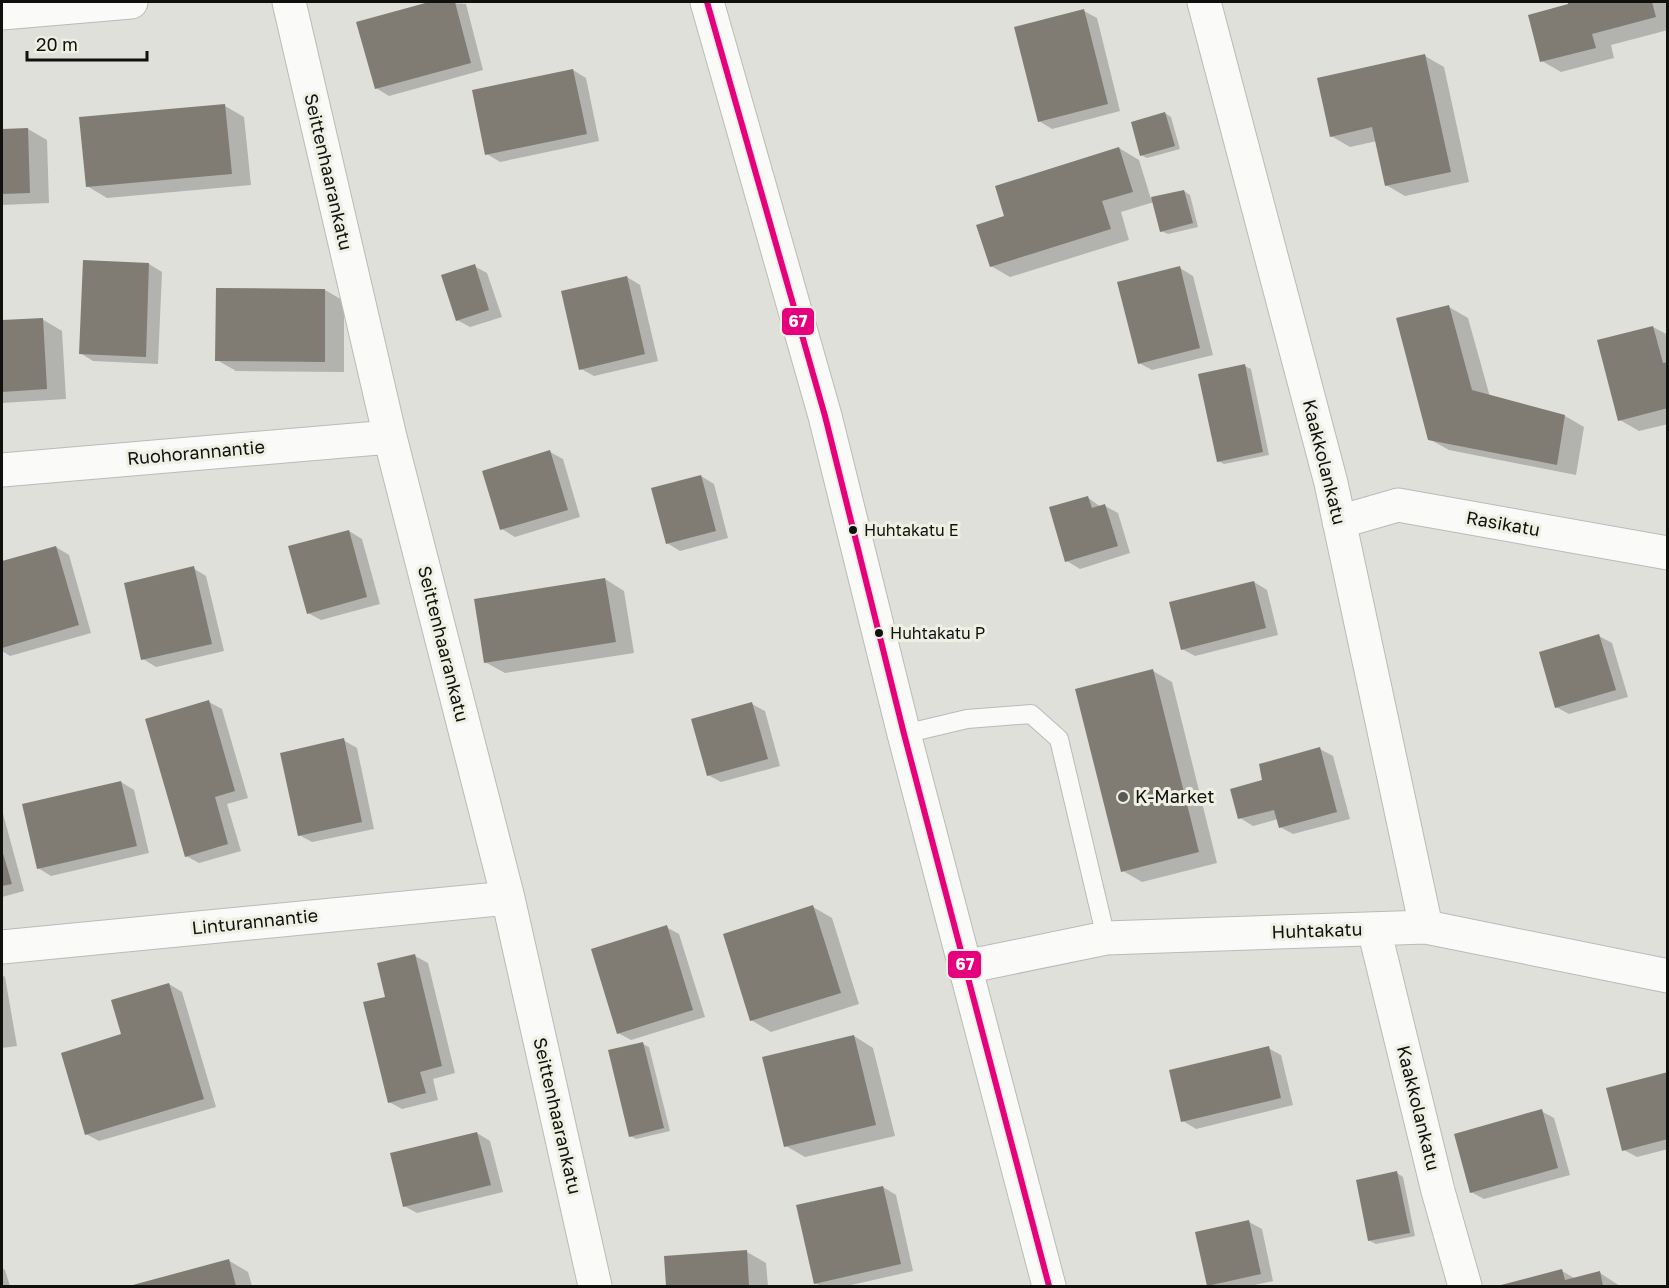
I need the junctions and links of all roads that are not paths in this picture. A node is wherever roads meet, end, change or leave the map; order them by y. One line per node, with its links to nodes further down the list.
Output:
1 (131, 2): 5 (street)
2 (289, 2): 6 (street, Seittenhaarankatu)
3 (707, 2): 10 (street)
4 (1204, 2): 8 (street, Kaakkolankatu)
5 (2, 14)
6 (390, 437): 7 (street, Ruohorannantie); 11 (street, Seittenhaarankatu)
7 (2, 470)
8 (1340, 522): 9 (street, Rasikatu); 12 (street, Kaakkolankatu)
9 (1668, 553)
10 (904, 734): 14 (lane); 16 (street)
11 (508, 898): 15 (street, Linturannantie); 18 (street, Seittenhaarankatu)
12 (1426, 927): 13 (street, Huhtakatu); 17 (street, Huhtakatu)
13 (1374, 929): 14 (street, Huhtakatu); 20 (street, Kaakkolankatu)
14 (1106, 938): 16 (street, Huhtakatu)
15 (2, 947)
16 (965, 967): 19 (street)
17 (1668, 976)
18 (595, 1287)
19 (1049, 1287)
20 (1465, 1287)

